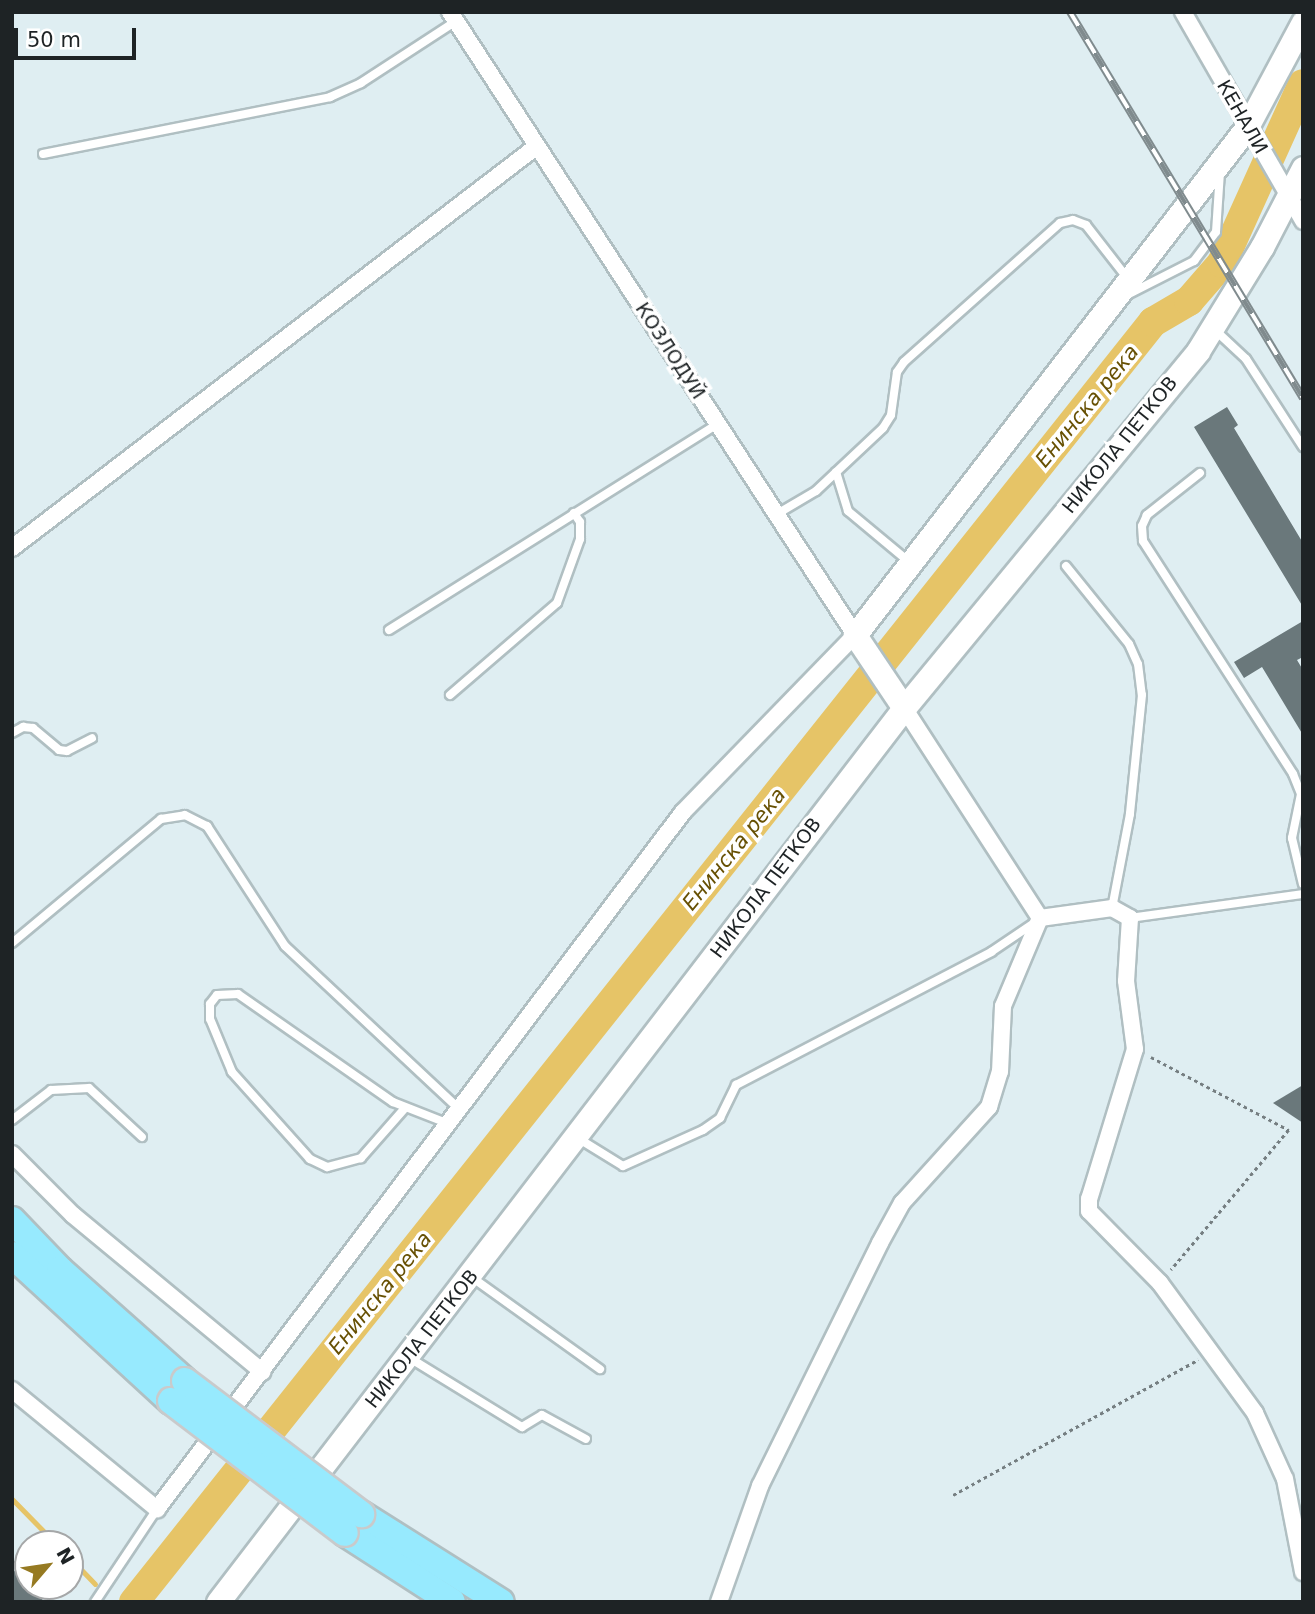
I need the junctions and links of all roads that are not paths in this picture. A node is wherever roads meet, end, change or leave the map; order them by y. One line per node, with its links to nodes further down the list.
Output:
1 (1183, 12): 4 (street, КЕНАЛИ)
2 (453, 17): 5 (street, КОЗЛОДУЙ); 6 (lane)
3 (1303, 22): 4 (main road)
4 (1250, 132): 7 (main road); 9 (street, КЕНАЛИ)
5 (537, 146): 14 (street, КОЗЛОДУЙ); 20 (street)
6 (43, 153)
7 (1221, 162): 11 (main road); 12 (lane)
8 (1303, 168): 9 (main road, НИКОЛА ПЕТКОВ)
9 (1284, 188): 10 (street, КЕНАЛИ); 13 (main road, НИКОЛА ПЕТКОВ)
10 (1303, 221)
11 (1129, 281): 12 (main road); 16 (lane)
12 (1115, 299): 21 (main road)
13 (1212, 328): 15 (lane); 26 (main road, НИКОЛА ПЕТКОВ)
14 (718, 424): 18 (lane); 19 (street, КОЗЛОДУЙ)
15 (1303, 447)
16 (836, 472): 19 (lane); 21 (lane)
17 (1199, 473): 29 (lane)
18 (574, 513): 23 (lane); 25 (lane)
19 (776, 514): 24 (street, КОЗЛОДУЙ)
20 (12, 548)
21 (911, 564): 24 (main road)
22 (1066, 566): 31 (lane)
23 (389, 630)
24 (860, 643): 26 (main road, КОЗЛОДУЙ); 36 (street)
25 (450, 695)
26 (898, 698): 32 (street); 40 (main road, НИКОЛА ПЕТКОВ)
27 (12, 733): 28 (lane)
28 (92, 738)
29 (1303, 884)
30 (1303, 894): 33 (lane)
31 (1112, 908): 32 (street); 33 (street)
32 (1040, 918): 40 (lane); 58 (street)
33 (1130, 918): 53 (street)
34 (12, 943): 36 (lane)
35 (405, 1108): 35 (lane); 38 (lane)
36 (460, 1110): 38 (street)
37 (12, 1121): 39 (lane)
38 (449, 1125): 47 (street)
39 (142, 1137)
40 (576, 1137): 44 (main road, НИКОЛА ПЕТКОВ)
41 (12, 1154): 47 (street)
42 (12, 1220): 49 (highway)
43 (12, 1255): 49 (highway)
44 (470, 1276): 45 (main road, НИКОЛА ПЕТКОВ); 46 (lane)
45 (408, 1357): 50 (lane); 55 (main road, НИКОЛА ПЕТКОВ)
46 (600, 1369)
47 (262, 1372): 51 (street)
48 (12, 1390): 51 (street)
49 (178, 1391): 52 (highway, bridge)
50 (586, 1439)
51 (157, 1509): 54 (lane)
52 (353, 1523): 56 (highway); 57 (highway)
53 (1303, 1572)
54 (95, 1602)
55 (218, 1602)
56 (452, 1602)
57 (501, 1602)
58 (719, 1602)

